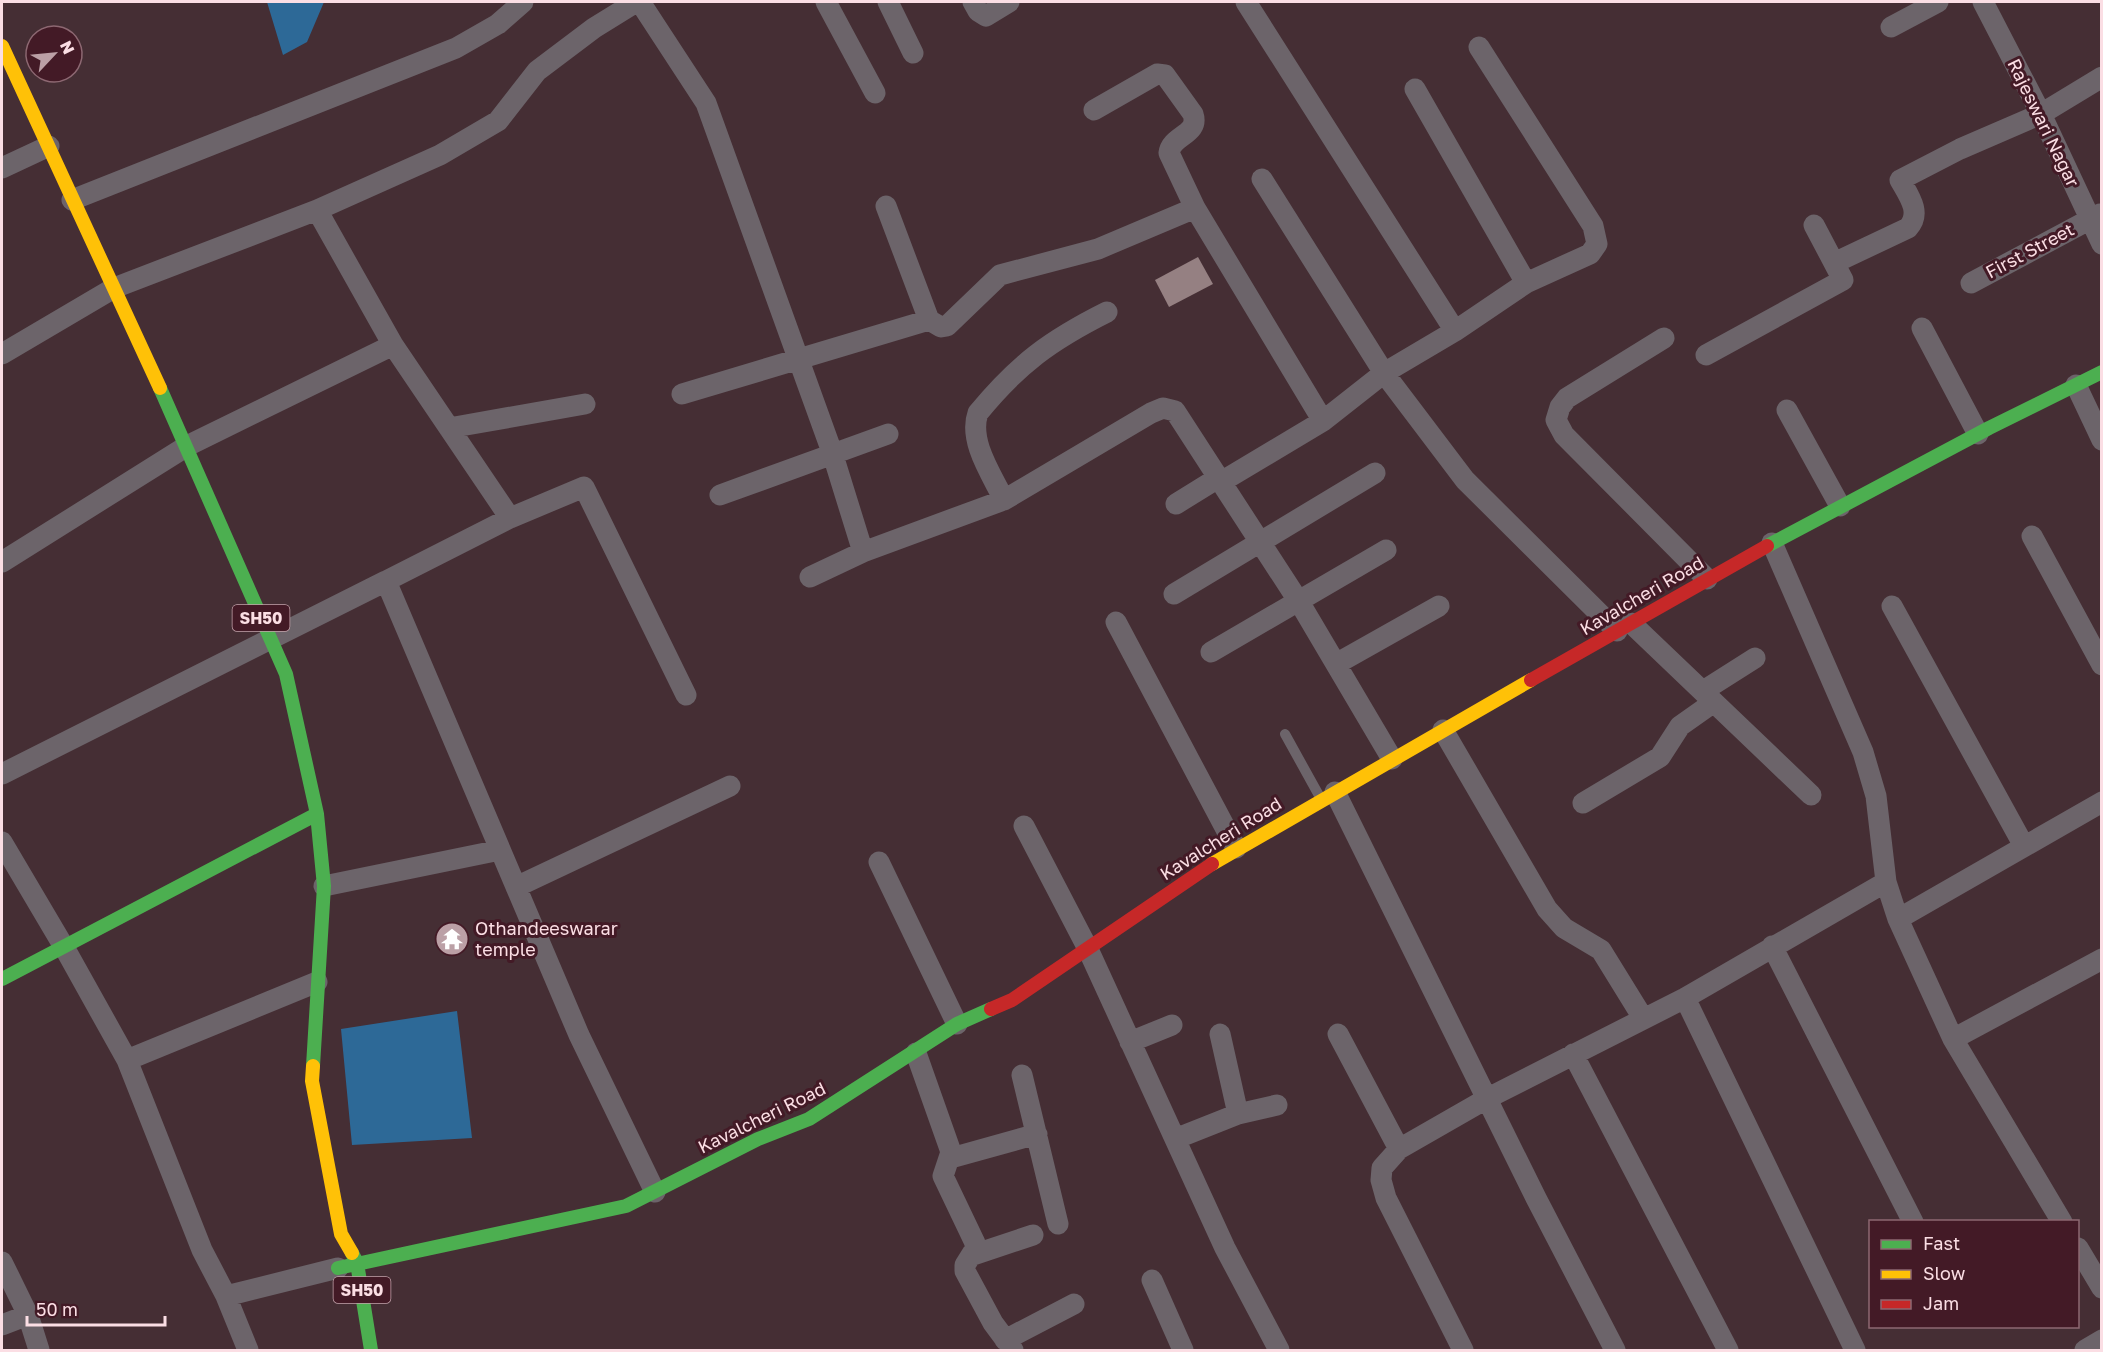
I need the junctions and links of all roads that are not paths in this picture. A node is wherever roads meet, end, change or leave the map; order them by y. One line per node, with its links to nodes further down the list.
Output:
1 (524, 2): 22 (street)
2 (638, 2): 25 (street); 41 (street)
3 (826, 2): 16 (street)
4 (888, 2): 13 (street)
5 (974, 2): 6 (street)
6 (1010, 2)
7 (1246, 2): 36 (street)
8 (1938, 2): 10 (street)
9 (1983, 2): 18 (street, Rajeswari Nagar)
10 (1891, 27)
11 (2, 46): 19 (street, SH50)
12 (1479, 47): 30 (street)
13 (913, 53)
14 (2102, 77): 18 (street)
15 (1415, 89): 30 (street)
16 (875, 93)
17 (1094, 110): 24 (street)
18 (2041, 114): 26 (street, Rajeswari Nagar); 29 (street)
19 (49, 146): 20 (street); 22 (street, SH50)
20 (2, 168)
21 (1262, 179): 43 (street)
22 (72, 200): 32 (street, SH50)
23 (886, 206): 34 (street)
24 (1195, 207): 34 (street); 48 (street)
25 (317, 210): 32 (street); 38 (street)
26 (2095, 216): 28 (street, Rajeswari Nagar); 31 (street, First Street)
27 (1814, 225): 29 (street)
28 (2102, 244)
29 (1834, 263): 40 (street)
30 (1526, 283): 36 (street)
31 (1971, 283)
32 (114, 288): 39 (street); 53 (street, SH50)
33 (1107, 312): 58 (street)
34 (928, 320): 41 (street)
35 (1922, 328): 51 (street)
36 (1455, 331): 43 (street)
37 (1664, 338): 69 (street)
38 (393, 345): 49 (street); 53 (street)
39 (2, 354)
40 (1706, 355)
41 (800, 359): 45 (street); 54 (street)
42 (2102, 372): 44 (street, Kavalcheri Road)
43 (1384, 373): 48 (street); 76 (street)
44 (2076, 385): 51 (street, Kavalcheri Road); 52 (street)
45 (682, 394)
46 (585, 404): 49 (street)
47 (1787, 410): 60 (street)
48 (1323, 421): 56 (street)
49 (450, 428): 61 (street)
50 (888, 434): 54 (street)
51 (1978, 434): 60 (street, Kavalcheri Road)
52 (2102, 440)
53 (187, 446): 67 (street); 77 (street, SH50)
54 (832, 452): 57 (street); 66 (street)
55 (1375, 473): 63 (street)
56 (1219, 480): 58 (street); 59 (street); 63 (street)
57 (720, 495)
58 (1004, 500): 66 (street)
59 (1176, 504)
60 (1840, 506): 64 (street, Kavalcheri Road)
61 (510, 518): 70 (street); 82 (street)
62 (2032, 536): 81 (street)
63 (1259, 543): 71 (street); 72 (street)
64 (1772, 543): 69 (street, Kavalcheri Road); 100 (street)
65 (1386, 550): 72 (street)
66 (863, 552): 68 (street)
67 (2, 562)
68 (810, 577)
69 (1707, 579): 76 (street, Kavalcheri Road)
70 (386, 581): 77 (street); 98 (street)
71 (1174, 594)
72 (1298, 601): 78 (street); 80 (street)
73 (1439, 606): 80 (street)
74 (1892, 606): 96 (street)
75 (1116, 622): 97 (street)
76 (1624, 627): 83 (street); 84 (street, Kavalcheri Road)
77 (270, 638): 87 (street); 93 (street, SH50)
78 (1211, 652)
79 (1755, 658): 83 (street)
80 (1336, 664): 86 (street)
81 (2102, 665)
82 (686, 694)
83 (1708, 696): 89 (street); 92 (street)
84 (1443, 730): 86 (street, Kavalcheri Road); 111 (street)
85 (1285, 734): 90 (lane)
86 (1392, 759): 90 (street, Kavalcheri Road)
87 (2, 774)
88 (730, 786): 102 (street)
89 (1811, 795)
90 (1328, 796): 97 (street, Kavalcheri Road); 122 (street)
91 (2102, 802): 96 (street)
92 (1583, 803)
93 (317, 814): 101 (street, SH50); 105 (street)
94 (1024, 826): 106 (street)
95 (2, 842): 105 (street)
96 (2024, 846): 103 (street)
97 (1236, 848): 106 (street, Kavalcheri Road)
98 (500, 850): 101 (street); 102 (street)
99 (879, 862): 112 (street)
100 (1886, 882): 103 (street); 104 (street)
101 (324, 886): 109 (street, SH50)
102 (516, 887): 129 (street)
103 (1899, 919): 116 (street)
104 (1772, 946): 110 (street); 130 (street)
105 (64, 947): 108 (street); 120 (street)
106 (1087, 947): 112 (street, Kavalcheri Road); 117 (street)
107 (2102, 959): 116 (street)
108 (2, 979)
109 (317, 982): 120 (street); 133 (street, SH50)
110 (1685, 998): 111 (street); 147 (street)
111 (1643, 1018): 119 (street)
112 (957, 1024): 118 (street, Kavalcheri Road)
113 (1172, 1025): 117 (street)
114 (1220, 1034): 124 (street)
115 (1338, 1034): 127 (street)
116 (1953, 1039): 131 (street)
117 (1130, 1042): 126 (street)
118 (916, 1053): 128 (street); 129 (street, Kavalcheri Road)
119 (1573, 1054): 122 (street); 155 (street)
120 (127, 1060): 141 (street)
121 (1022, 1076): 125 (street)
122 (1488, 1098): 127 (street); 154 (street)
123 (1277, 1105): 124 (street)
124 (1238, 1114): 126 (street)
125 (1037, 1134): 128 (street); 132 (street)
126 (1175, 1139): 152 (street)
127 (1399, 1149): 153 (street)
128 (951, 1158): 136 (street)
129 (655, 1192): 138 (street, Kavalcheri Road)
130 (1912, 1220)
131 (2061, 1220)
132 (1058, 1224)
133 (341, 1234): 138 (street, SH50); 138 (street, SH50)
134 (1033, 1234): 136 (street)
135 (2079, 1250): 140 (street)
136 (973, 1255): 146 (street)
137 (2, 1262): 143 (street)
138 (345, 1270): 141 (street); 150 (street, SH50)
139 (1152, 1280): 151 (street)
140 (2102, 1288)
141 (226, 1296): 149 (street)
142 (1074, 1304): 146 (street)
143 (28, 1315): 144 (street); 148 (street)
144 (2, 1325)
145 (2102, 1340): 156 (street)
146 (1009, 1345)
147 (1851, 1349)
148 (39, 1350)
149 (248, 1350)
150 (371, 1350)
151 (1183, 1350)
152 (1279, 1350)
153 (1463, 1350)
154 (1614, 1350)
155 (1728, 1350)
156 (2085, 1350)

